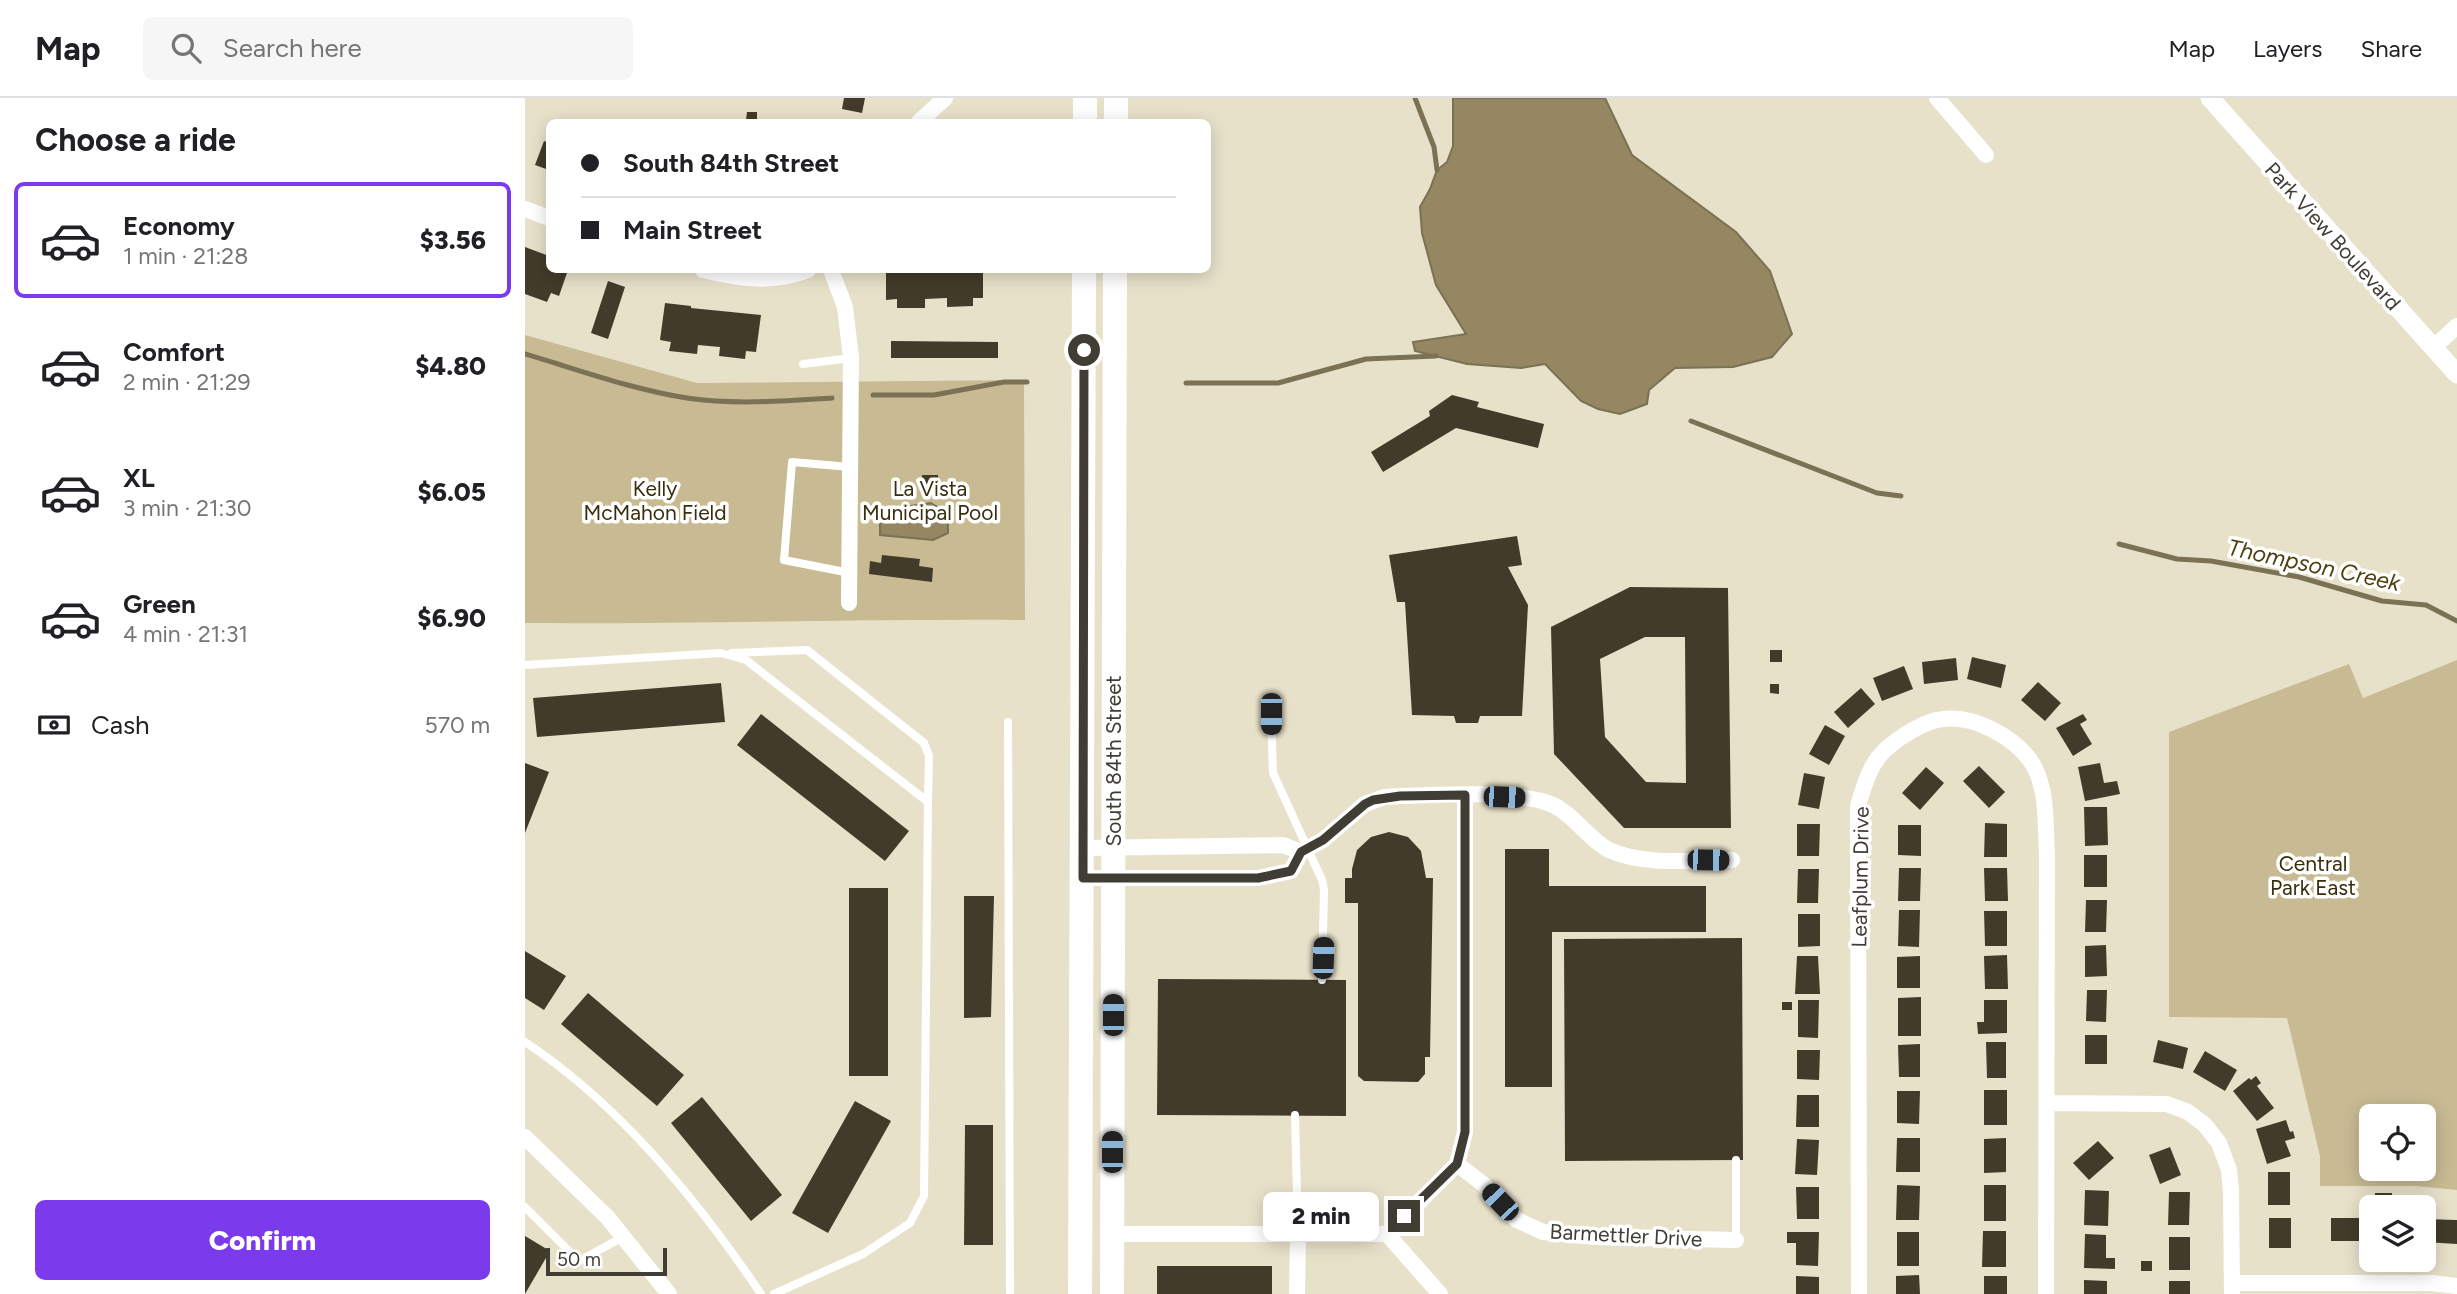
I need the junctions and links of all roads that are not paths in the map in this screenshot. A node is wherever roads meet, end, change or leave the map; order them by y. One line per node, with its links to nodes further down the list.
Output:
1 (945, 98): 6 (street)
2 (1085, 98): 7 (main road)
3 (1116, 98): 8 (main road)
4 (1937, 98): 9 (street)
5 (2210, 98): 18 (street, Park View Boulevard)
6 (922, 119)
7 (1085, 119)
8 (1116, 119)
9 (1986, 155)
10 (525, 209): 11 (street)
11 (546, 217)
12 (718, 273): 13 (street)
13 (798, 273)
14 (832, 273): 19 (street)
15 (1084, 273): 31 (main road, South 84th Street)
16 (1115, 273): 32 (main road, South 84th Street)
17 (2457, 326): 18 (street)
18 (2433, 348): 21 (street, Park View Boulevard)
19 (851, 358): 20 (lane); 22 (street)
20 (803, 364)
21 (2457, 374)
22 (850, 467): 23 (street); 23 (lane)
23 (850, 573): 24 (street)
24 (849, 603)
25 (721, 653): 26 (lane); 30 (lane); 30 (lane)
26 (525, 665)
27 (1271, 714): 33 (lane)
28 (1008, 722): 55 (lane)
29 (1465, 795): 33 (street); 34 (street); 43 (street)
30 (928, 802): 54 (lane)
31 (1083, 848): 32 (street); 35 (main road, South 84th Street)
32 (1113, 848): 33 (street); 36 (main road, South 84th Street)
33 (1304, 851): 36 (street); 37 (lane)
34 (1732, 860)
35 (1083, 878): 36 (street); 56 (main road, South 84th Street)
36 (1113, 878): 45 (main road, South 84th Street)
37 (1322, 980)
38 (525, 1042): 53 (lane)
39 (2047, 1103): 51 (street); 60 (street, Leafplum Drive); 61 (street, Leafplum Drive)
40 (1295, 1115): 46 (lane)
41 (525, 1137): 48 (street)
42 (1736, 1160): 49 (lane)
43 (1457, 1164): 47 (street); 49 (street, Barmettler Drive)
44 (525, 1207): 48 (lane)
45 (1112, 1234): 46 (street); 57 (main road, South 84th Street)
46 (1298, 1234): 47 (street); 58 (street)
47 (1387, 1234): 59 (street)
48 (623, 1237): 52 (street)
49 (1736, 1240)
50 (2457, 1286): 51 (street)
51 (2232, 1288)
52 (669, 1294)
53 (761, 1294)
54 (774, 1294)
55 (1010, 1294)
56 (1080, 1294)
57 (1112, 1294)
58 (1297, 1294)
59 (1440, 1294)
60 (1859, 1294)
61 (2046, 1294)

